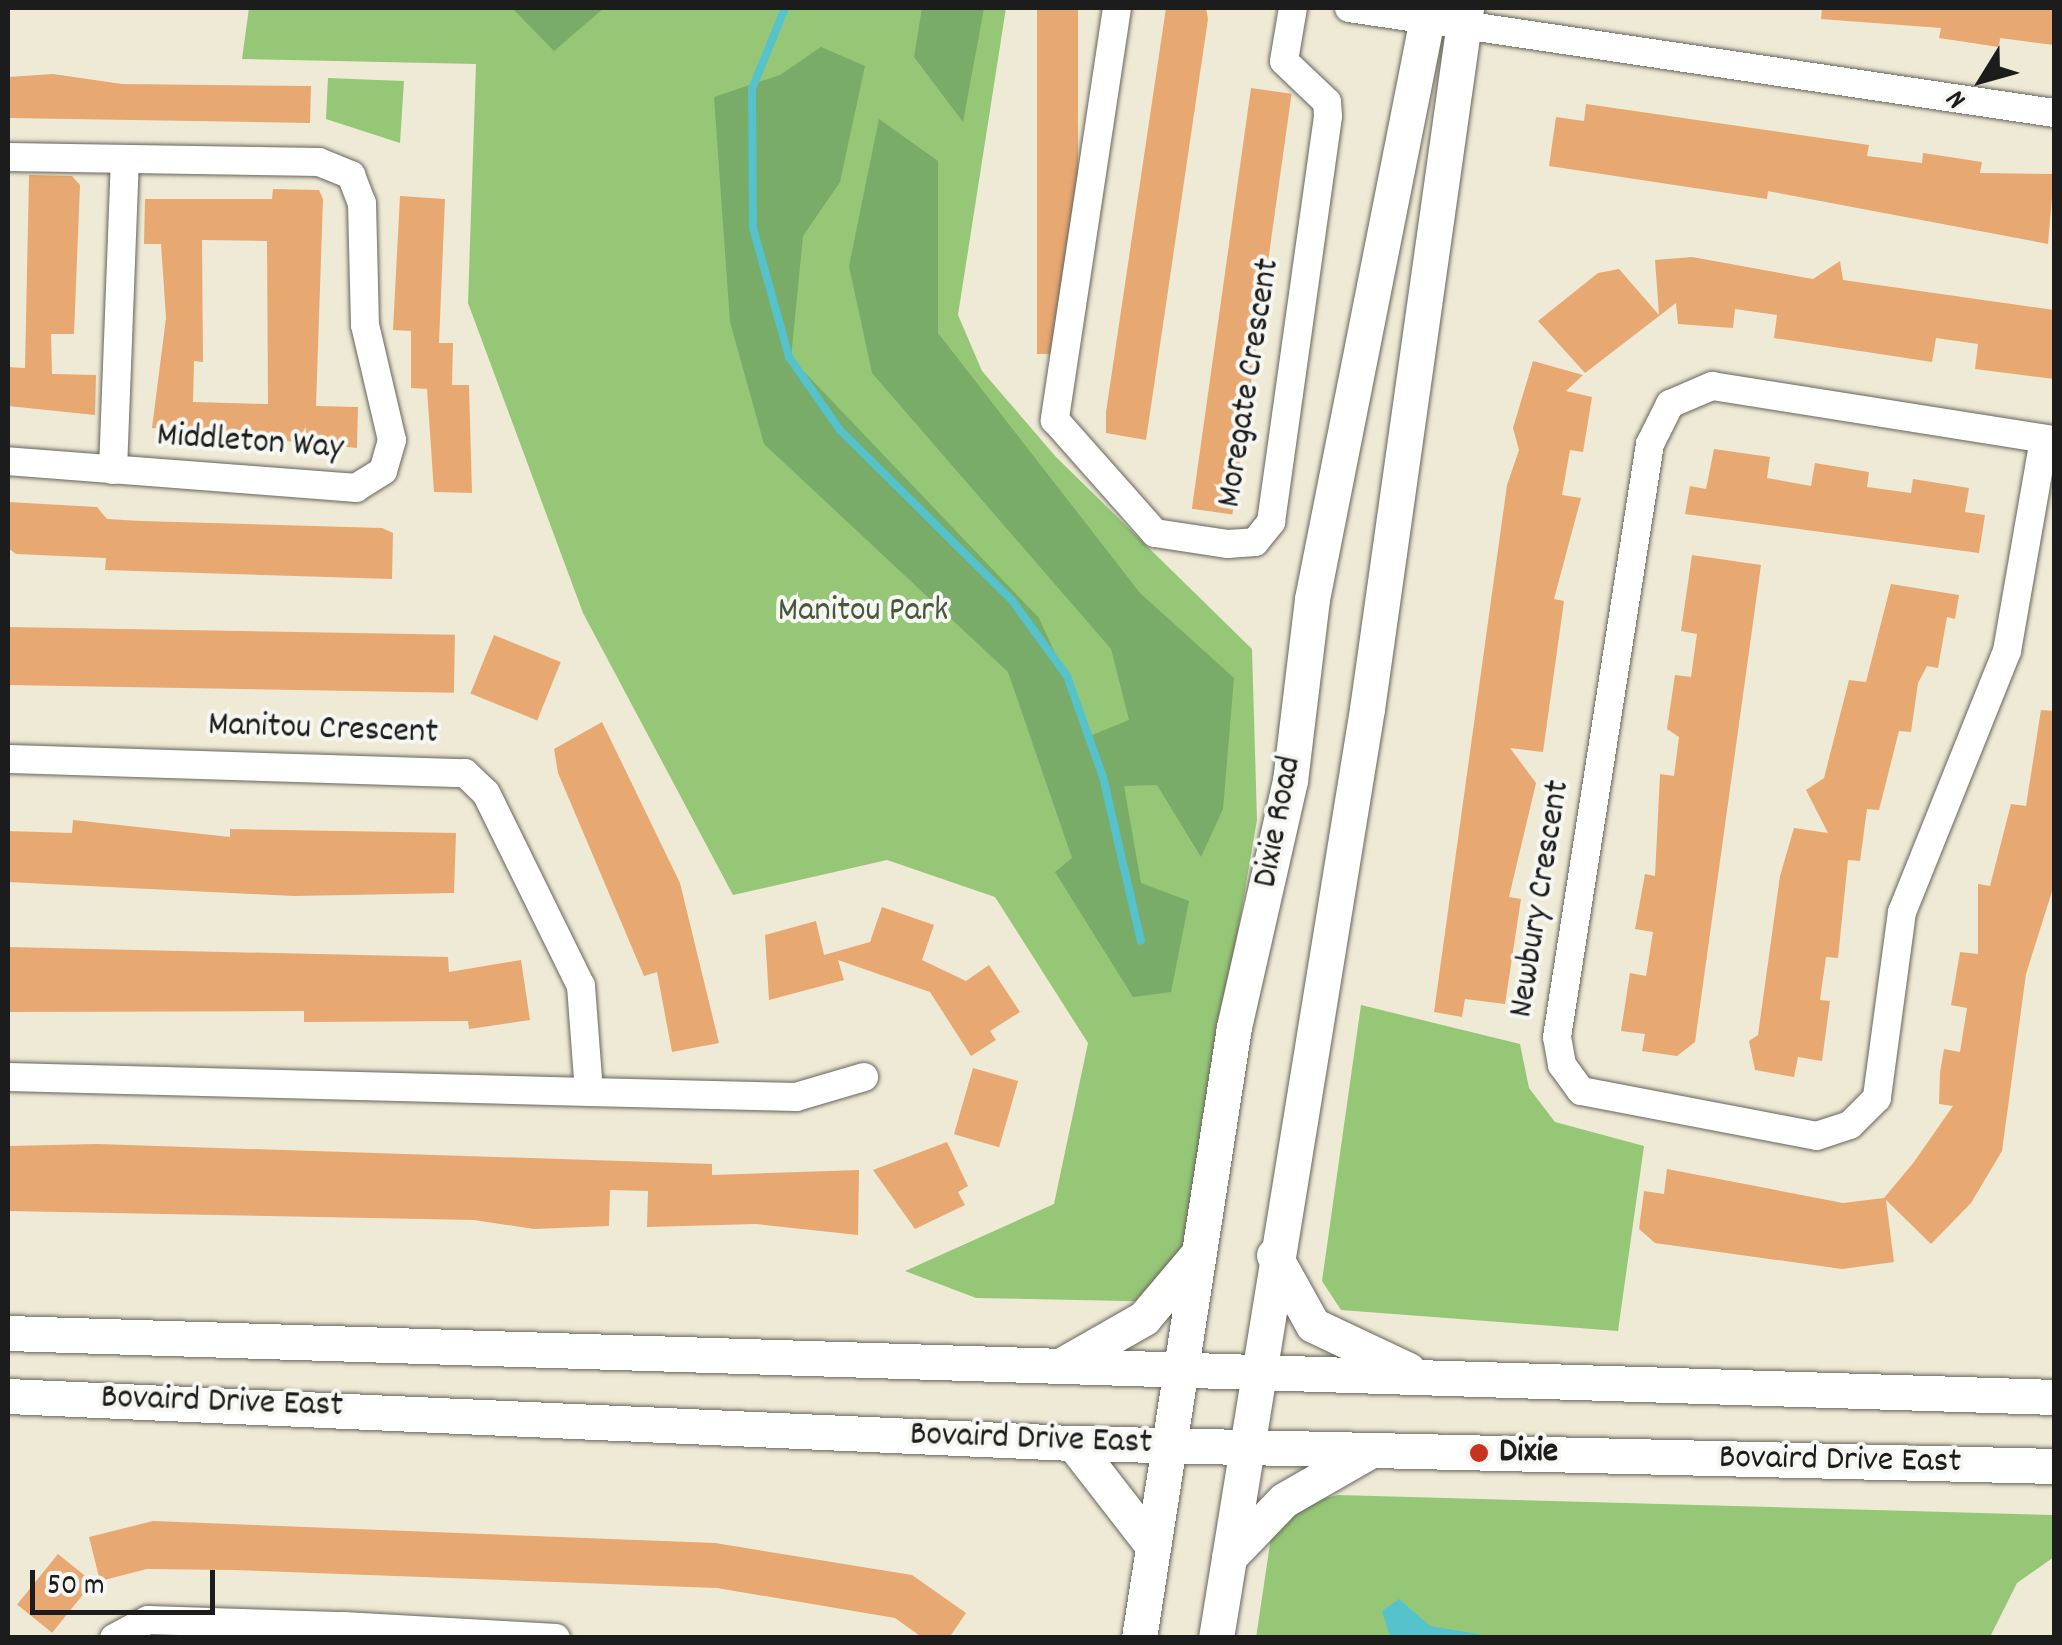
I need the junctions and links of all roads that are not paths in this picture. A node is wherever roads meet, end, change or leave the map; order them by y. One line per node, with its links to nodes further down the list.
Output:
1 (1117, 8): 2 (street, Moregate Crescent)
2 (1292, 8)
3 (1349, 8): 4 (street)
4 (1429, 14): 5 (street); 16 (main road, Dixie Road)
5 (1465, 16): 6 (street); 17 (main road, Dixie Road)
6 (2054, 113)
7 (8, 158): 8 (street, Middleton Way)
8 (126, 160): 11 (street, Middleton Way); 11 (street, Middleton Way)
9 (2049, 439): 9 (street, Newbury Crescent)
10 (8, 461): 11 (street, Middleton Way)
11 (113, 470)
12 (8, 759): 15 (street, Manitou Crescent)
13 (864, 1076): 15 (street)
14 (8, 1077): 15 (street)
15 (589, 1092)
16 (1200, 1252): 19 (main road); 20 (main road, Dixie Road)
17 (1274, 1256): 21 (main road, Dixie Road); 22 (main road)
18 (8, 1333): 19 (main road, Bovaird Drive East)
19 (1056, 1368): 20 (main road, Bovaird Drive East)
20 (1182, 1373): 21 (main road, Bovaird Drive East); 26 (main road, Dixie Road)
21 (1258, 1374): 22 (main road, Bovaird Drive East); 27 (main road, Dixie Road)
22 (1433, 1379): 24 (main road, Bovaird Drive East)
23 (8, 1396): 25 (main road, Bovaird Drive East)
24 (2054, 1397)
25 (1073, 1443): 26 (main road, Bovaird Drive East); 30 (main road)
26 (1172, 1445): 27 (main road, Bovaird Drive East); 30 (main road, Dixie Road)
27 (1246, 1447): 28 (main road, Bovaird Drive East); 31 (main road, Dixie Road)
28 (1371, 1450): 29 (main road, Bovaird Drive East); 31 (main road)
29 (2054, 1466)
30 (1153, 1546): 35 (main road, Dixie Road)
31 (1229, 1557): 36 (main road, Dixie Road)
32 (345, 1632): 33 (street); 34 (street)
33 (114, 1638)
34 (556, 1638)
35 (1138, 1638)
36 (1216, 1638)

